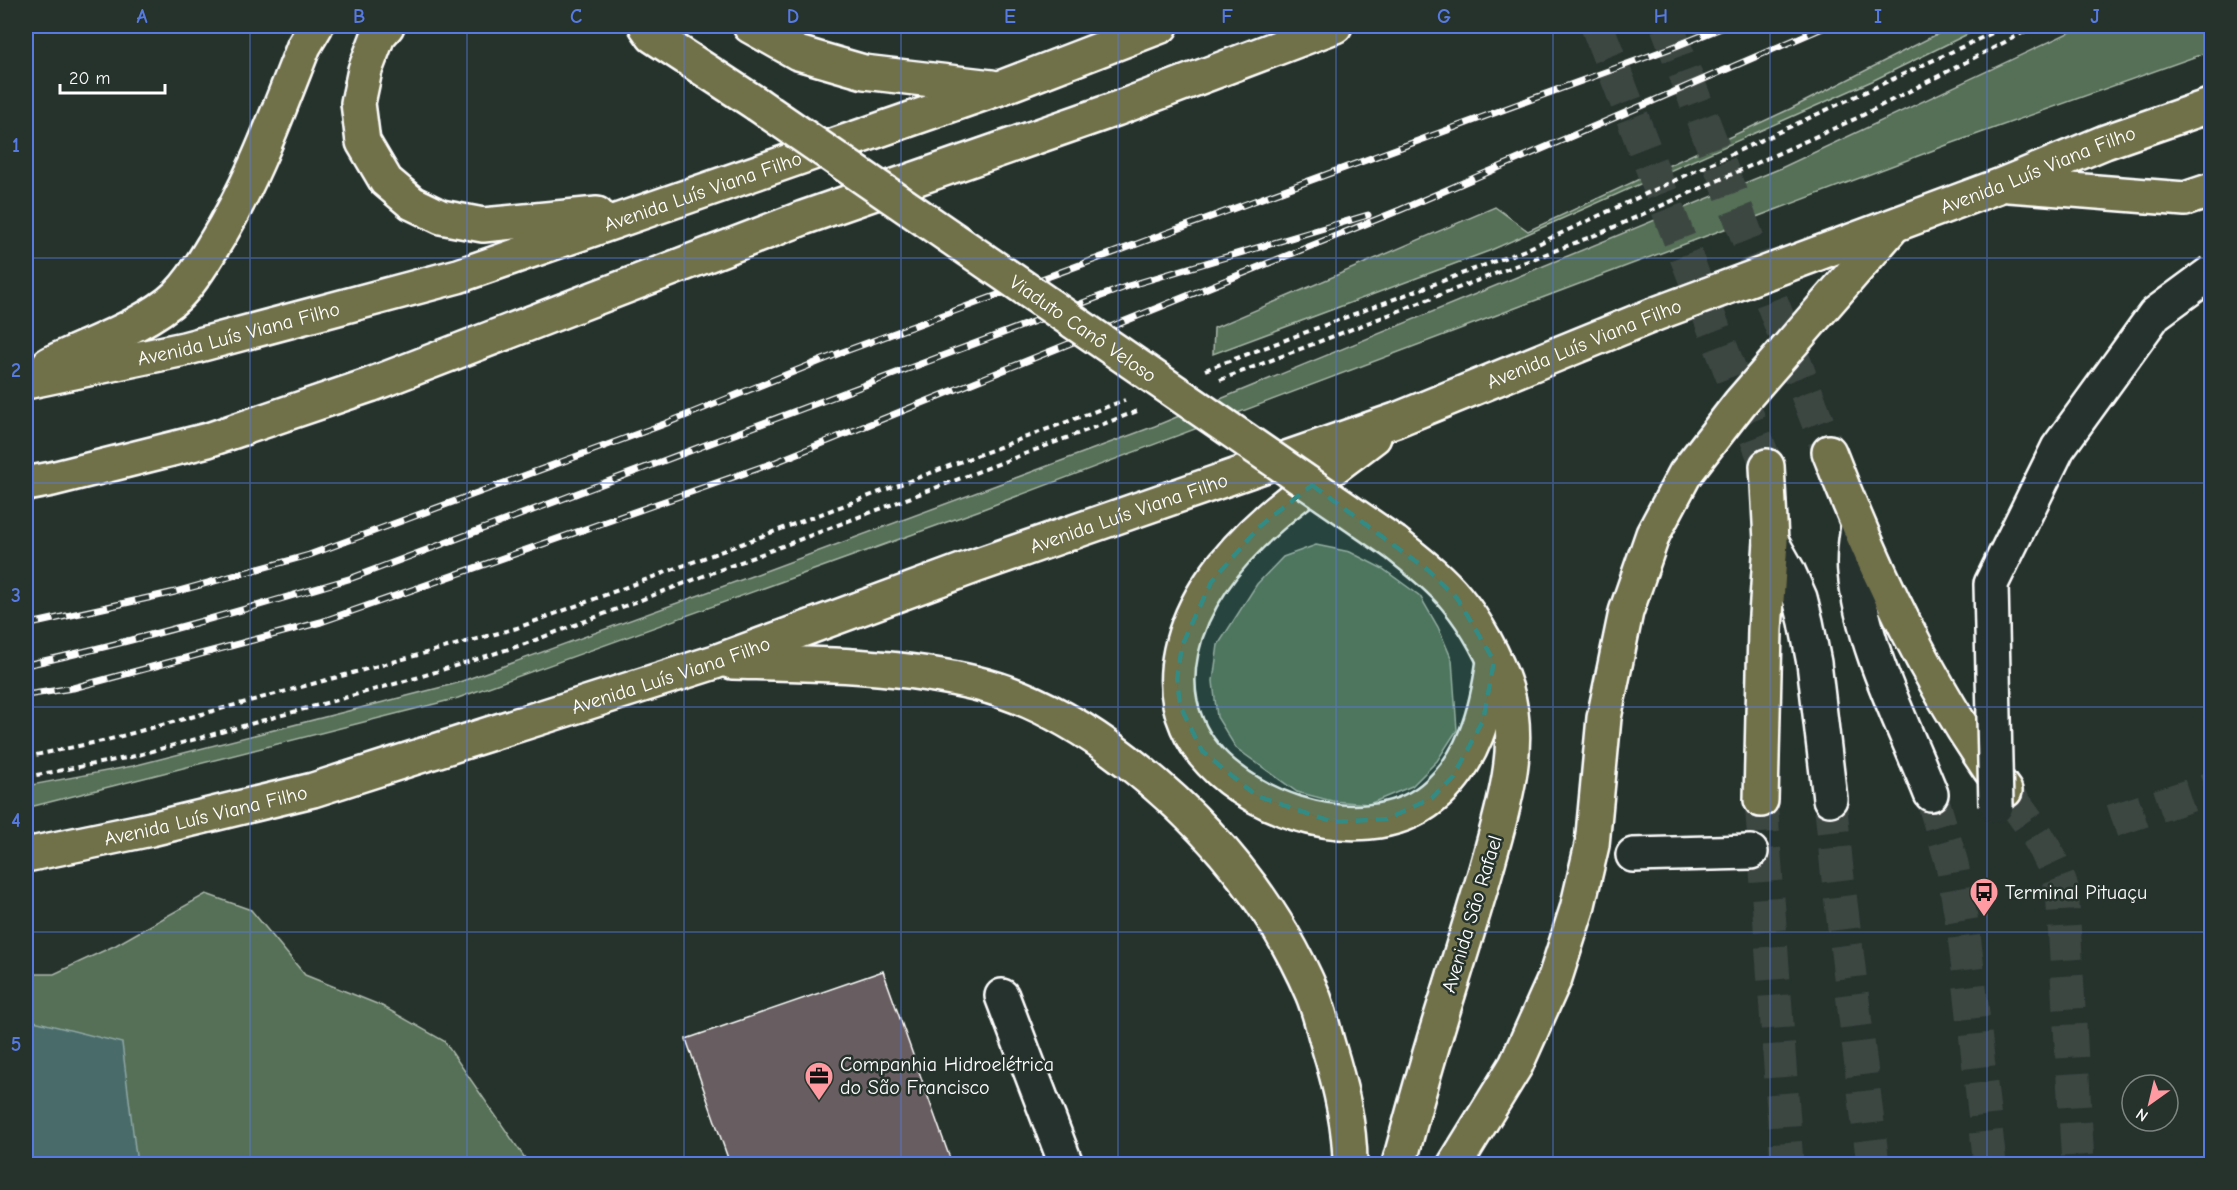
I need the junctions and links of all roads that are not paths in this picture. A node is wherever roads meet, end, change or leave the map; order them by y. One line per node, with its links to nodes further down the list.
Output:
1 (316, 26): 14 (main road)
2 (387, 26): 11 (main road)
3 (750, 26): 7 (main road)
4 (1161, 26): 7 (main road, Avenida Luís Viana Filho)
5 (1335, 26): 19 (main road)
6 (643, 29): 22 (main road, Viaduto Canô Veloso, bridge)
7 (1000, 87): 11 (main road, Avenida Luís Viana Filho)
8 (2211, 105): 9 (main road, Avenida Luís Viana Filho)
9 (2004, 184): 10 (main road); 12 (main road, Avenida Luís Viana Filho)
10 (2203, 199)
11 (647, 209): 15 (main road, Avenida Luís Viana Filho)
12 (1894, 226): 16 (main road, Avenida Luís Viana Filho); 35 (main road)
13 (2211, 272): 27 (street, bridge)
14 (26, 375)
15 (26, 382)
16 (1396, 420): 22 (main road); 23 (main road, Avenida Luís Viana Filho)
17 (1829, 452): 20 (main road)
18 (1767, 466): 21 (main road)
19 (26, 484)
20 (1858, 526): 24 (street); 27 (main road)
21 (1771, 541): 25 (street); 26 (main road)
22 (1494, 661): 34 (main road, Avenida São Rafael)
23 (715, 662): 29 (main road, Avenida Luís Viana Filho); 33 (main road)
24 (1931, 794)
25 (1830, 799)
26 (1761, 800)
27 (2002, 801)
28 (1751, 852): 30 (street)
29 (26, 855)
30 (1633, 855)
31 (1002, 996): 32 (street)
32 (1066, 1164)
33 (1350, 1164)
34 (1399, 1164)
35 (1455, 1164)

